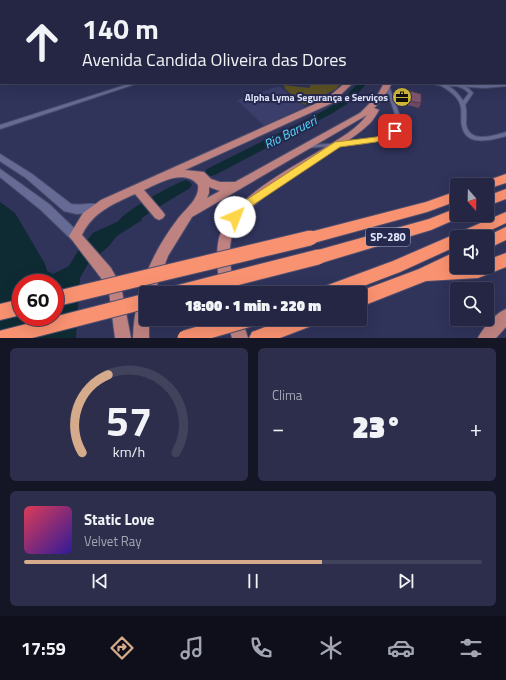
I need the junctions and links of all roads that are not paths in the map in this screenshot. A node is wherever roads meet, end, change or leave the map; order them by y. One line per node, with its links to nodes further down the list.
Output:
1 (133, 84): 11 (street)
2 (348, 84): 16 (main road)
3 (442, 84): 10 (street)
4 (450, 84): 6 (street)
5 (506, 84): 8 (street)
6 (459, 85): 8 (street); 9 (street)
7 (386, 86): 13 (main road); 13 (street); 14 (main road)
8 (485, 86): 9 (street)
9 (472, 93): 10 (street)
10 (463, 104): 12 (street)
11 (0, 127)
12 (506, 134)
13 (338, 144): 14 (street); 41 (main road)
14 (308, 147): 21 (main road)
15 (0, 157): 26 (main road)
16 (200, 159): 19 (main road); 21 (main road)
17 (0, 172): 33 (main road)
18 (506, 178): 20 (highway)
19 (158, 179): 22 (main road); 27 (main road)
20 (494, 182)
21 (238, 185): 27 (main road)
22 (140, 192): 26 (main road); 28 (main road)
23 (504, 193): 24 (highway)
24 (494, 198)
25 (450, 199): 44 (highway, bridge)
26 (96, 208): 33 (main road)
27 (188, 214): 39 (main road)
28 (159, 215)
29 (450, 215): 40 (highway, SP-280, bridge)
30 (506, 217): 31 (highway)
31 (477, 230)
32 (506, 233): 34 (highway)
33 (76, 237): 54 (main road)
34 (494, 239)
35 (450, 242): 42 (highway, SP-280)
36 (506, 260): 38 (highway)
37 (450, 262): 38 (highway)
38 (423, 275): 43 (highway)
39 (150, 286)
40 (205, 286)
41 (227, 286)
42 (344, 286)
43 (367, 296)
44 (64, 297)
45 (139, 303): 53 (highway, bridge)
46 (12, 309): 47 (highway)
47 (0, 312)
48 (506, 316): 59 (main road)
49 (141, 326): 55 (main road)
50 (227, 326): 56 (highway, bridge)
51 (236, 326): 57 (main road)
52 (290, 326): 58 (highway)
53 (2, 338)
54 (123, 338)
55 (141, 338)
56 (184, 338)
57 (240, 338)
58 (258, 338)
59 (486, 338)

